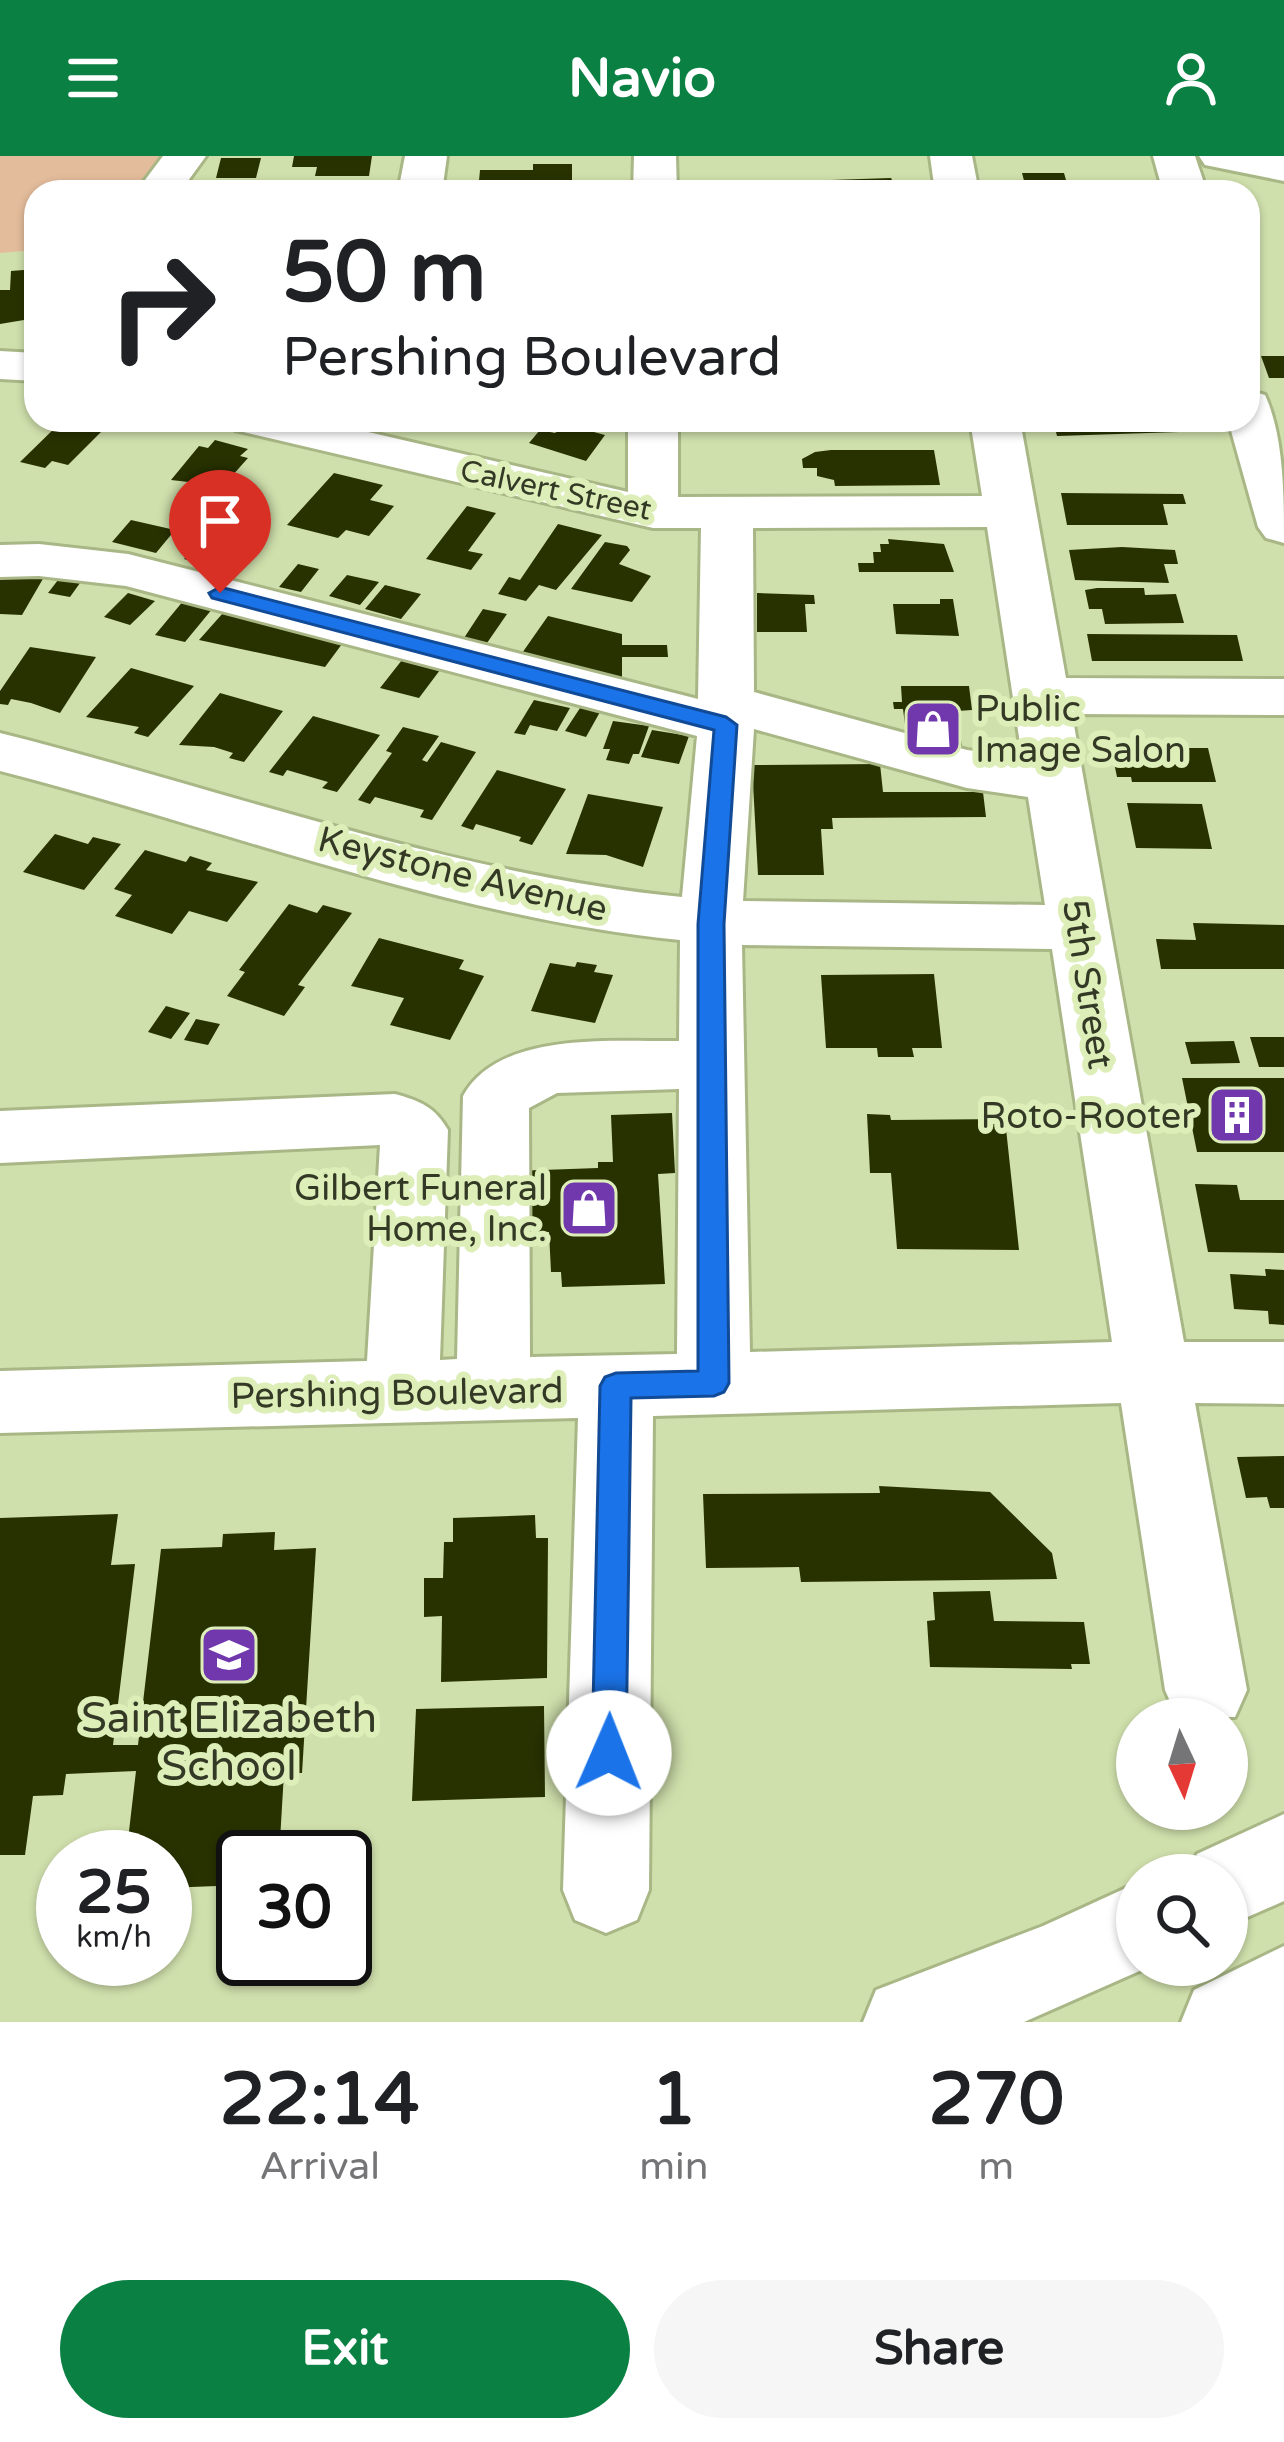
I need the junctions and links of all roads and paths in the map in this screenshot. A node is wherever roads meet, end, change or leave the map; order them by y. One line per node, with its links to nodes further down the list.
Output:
1 (1220, 156): 2 (main road)
2 (1284, 168)
3 (350, 432): 7 (main road, Calvert Street)
4 (653, 432): 9 (main road)
5 (997, 432): 8 (main road, 5th Street)
6 (1256, 432): 11 (main road)
7 (382, 436): 9 (main road, Calvert Street)
8 (1010, 511): 10 (main road, Calvert Street); 13 (main road, 5th Street)
9 (653, 513): 10 (main road, Calvert Street)
10 (727, 514): 15 (main road)
11 (1284, 526)
12 (0, 561): 15 (main road)
13 (1041, 696): 14 (main road); 17 (main road, 5th Street)
14 (1284, 697)
15 (726, 714): 17 (main road); 18 (main road)
16 (0, 752): 18 (main road, Keystone Avenue)
17 (1055, 781): 19 (main road, 5th Street)
18 (712, 905): 19 (main road, Keystone Avenue); 20 (main road)
19 (1080, 927): 22 (main road, 5th Street)
20 (712, 1064): 24 (main road); 26 (main road)
21 (0, 1137): 27 (main road)
22 (1154, 1372): 23 (main road, Pershing Boulevard); 24 (main road, Pershing Boulevard); 29 (main road, 5th Street)
23 (1284, 1373)
24 (714, 1383): 25 (main road, Pershing Boulevard)
25 (616, 1386): 26 (main road, Pershing Boulevard); 32 (main road)
26 (494, 1389): 27 (main road, Pershing Boulevard)
27 (402, 1392): 28 (main road, Pershing Boulevard)
28 (0, 1402)
29 (1207, 1690)
30 (1284, 1856): 31 (main road)
31 (1248, 1874)
32 (606, 1890)
33 (1116, 1937): 35 (main road)
34 (1284, 1990): 36 (main road)
35 (908, 2022)
36 (1226, 2022)

